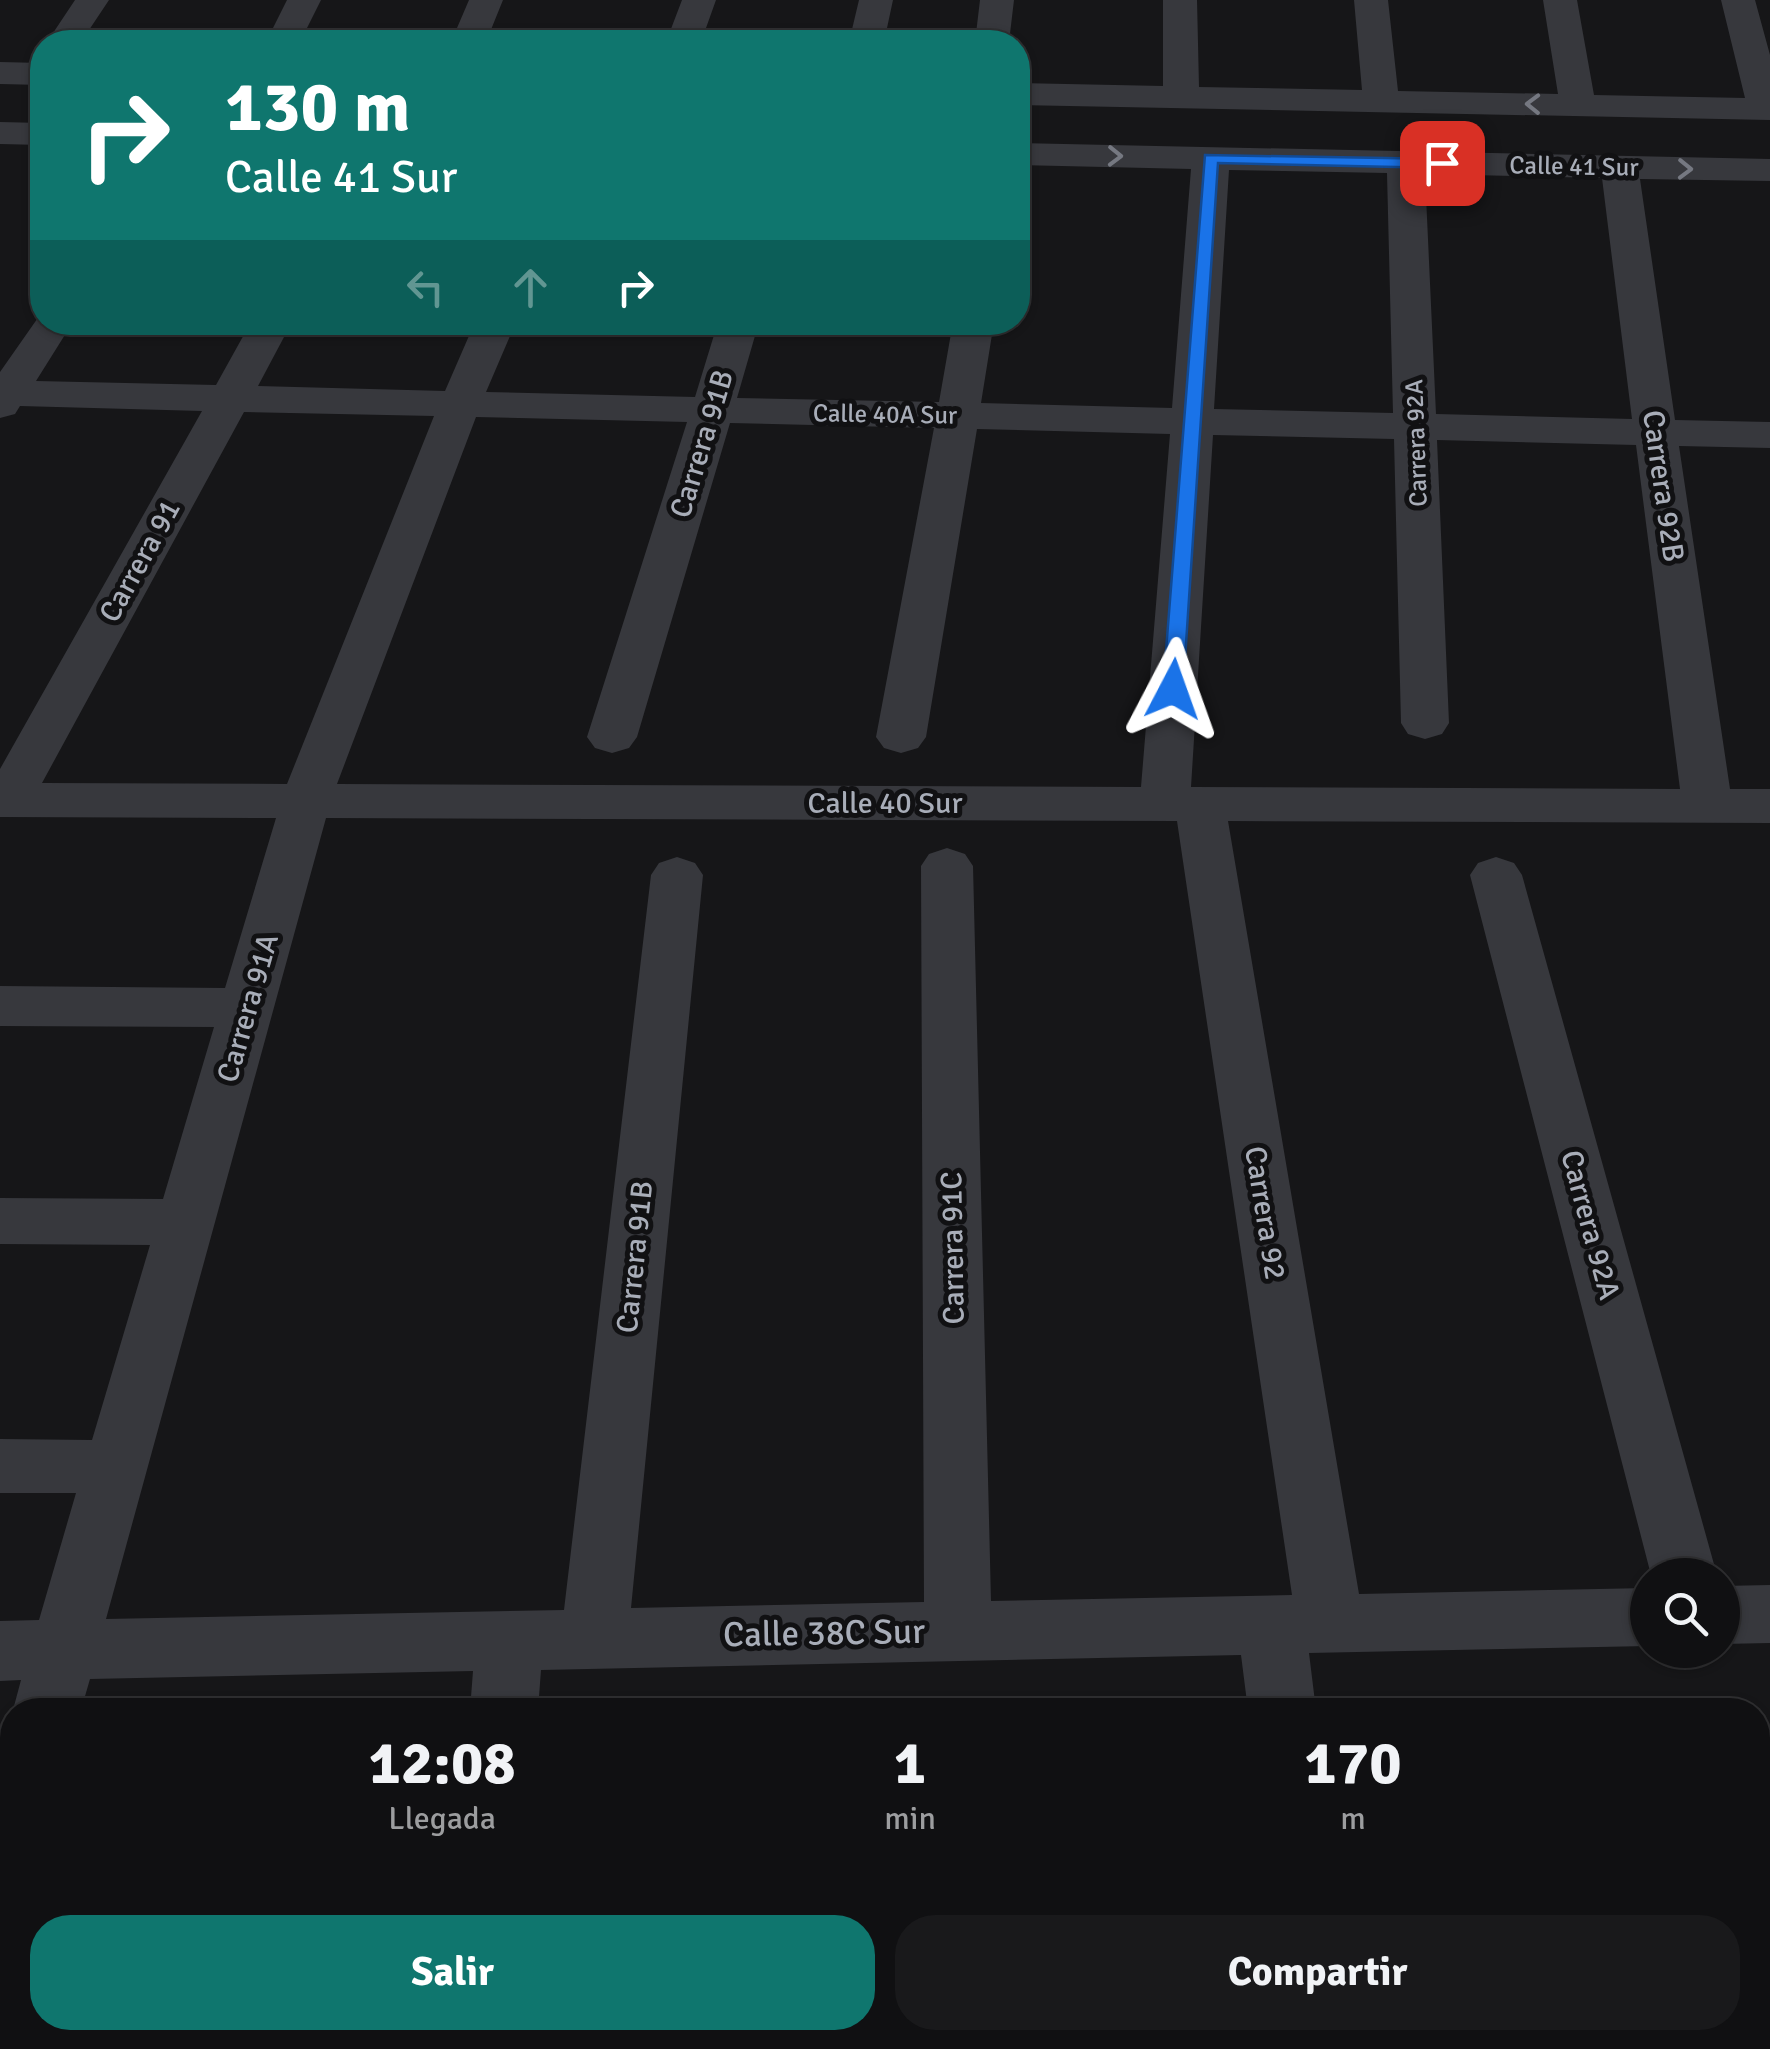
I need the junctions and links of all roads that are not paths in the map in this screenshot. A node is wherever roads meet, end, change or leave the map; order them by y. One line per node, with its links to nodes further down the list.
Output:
1 (92, 0): 11 (street)
2 (304, 0): 12 (street)
3 (486, 0): 13 (street)
4 (698, 0): 14 (street)
5 (876, 0): 15 (street)
6 (997, 0): 16 (street)
7 (1180, 0): 20 (street)
8 (1371, 0): 21 (street)
9 (1560, 0): 22 (street)
10 (1738, 0): 23 (street)
11 (72, 30)
12 (290, 30)
13 (475, 30)
14 (688, 30)
15 (870, 30)
16 (993, 30)
17 (0, 74): 18 (street)
18 (30, 74)
19 (1030, 94): 20 (street)
20 (1181, 97): 21 (street)
21 (1381, 101): 22 (street, one-way to 21)
22 (1578, 105): 23 (street)
23 (1768, 109)
24 (0, 133): 25 (street)
25 (30, 134)
26 (1030, 154): 27 (street, Calle 41 Sur, one-way to 27)
27 (1211, 158): 28 (street, Calle 41 Sur); 41 (street, Carrera 92)
28 (1406, 162): 29 (street, Calle 41 Sur); 42 (street, Carrera 92A)
29 (1619, 167): 30 (street, Calle 41 Sur, one-way to 30); 43 (street, Carrera 92B)
30 (1770, 170)
31 (44, 335): 36 (street)
32 (265, 335): 37 (street, Carrera 91)
33 (490, 335): 38 (street, Carrera 91A)
34 (735, 335): 39 (street, Carrera 91B)
35 (972, 335): 40 (street)
36 (3, 397): 37 (street, Calle 40A Sur)
37 (230, 398): 38 (street, Calle 40A Sur); 48 (street, Carrera 91)
38 (460, 404): 39 (street, Calle 40A Sur); 49 (street, Carrera 91A)
39 (712, 410): 40 (street, Calle 40A Sur); 46 (street, Carrera 91B)
40 (958, 416): 41 (street, Calle 40A Sur); 47 (street)
41 (1192, 421): 42 (street, Calle 40A Sur); 50 (street, Carrera 92)
42 (1415, 427): 43 (street, Calle 40A Sur); 45 (street, Carrera 92A)
43 (1655, 432): 44 (street, Calle 40A Sur); 51 (street, Carrera 92B)
44 (1770, 435)
45 (1425, 723)
46 (612, 737)
47 (901, 737)
48 (4, 800): 49 (street, Calle 40 Sur)
49 (306, 800): 50 (street, Calle 40 Sur); 57 (street, Carrera 91A)
50 (1182, 804): 51 (street, Calle 40 Sur); 66 (street, Carrera 92)
51 (1707, 806): 52 (street, Calle 40 Sur)
52 (1768, 811)
53 (947, 866): 67 (street, Carrera 91C)
54 (676, 875): 68 (street, Carrera 91B)
55 (1496, 875): 62 (street, Carrera 92A)
56 (0, 1006): 57 (street)
57 (248, 1008): 59 (street, Carrera 91A)
58 (0, 1222): 59 (street)
59 (187, 1222): 61 (street, Carrera 91A)
60 (0, 1466): 61 (street)
61 (117, 1467): 70 (street, Carrera 91A)
62 (1679, 1558)
63 (1770, 1614): 64 (street)
64 (1740, 1615)
65 (1630, 1617): 66 (street, Calle 38C Sur)
66 (1301, 1624): 67 (street, Calle 38C Sur); 72 (street, Carrera 92)
67 (958, 1630): 68 (street, Calle 38C Sur)
68 (594, 1639): 69 (street, Calle 38C Sur)
69 (509, 1641): 70 (street, Calle 38C Sur); 71 (street)
70 (37, 1670)
71 (505, 1698)
72 (1285, 1698)

